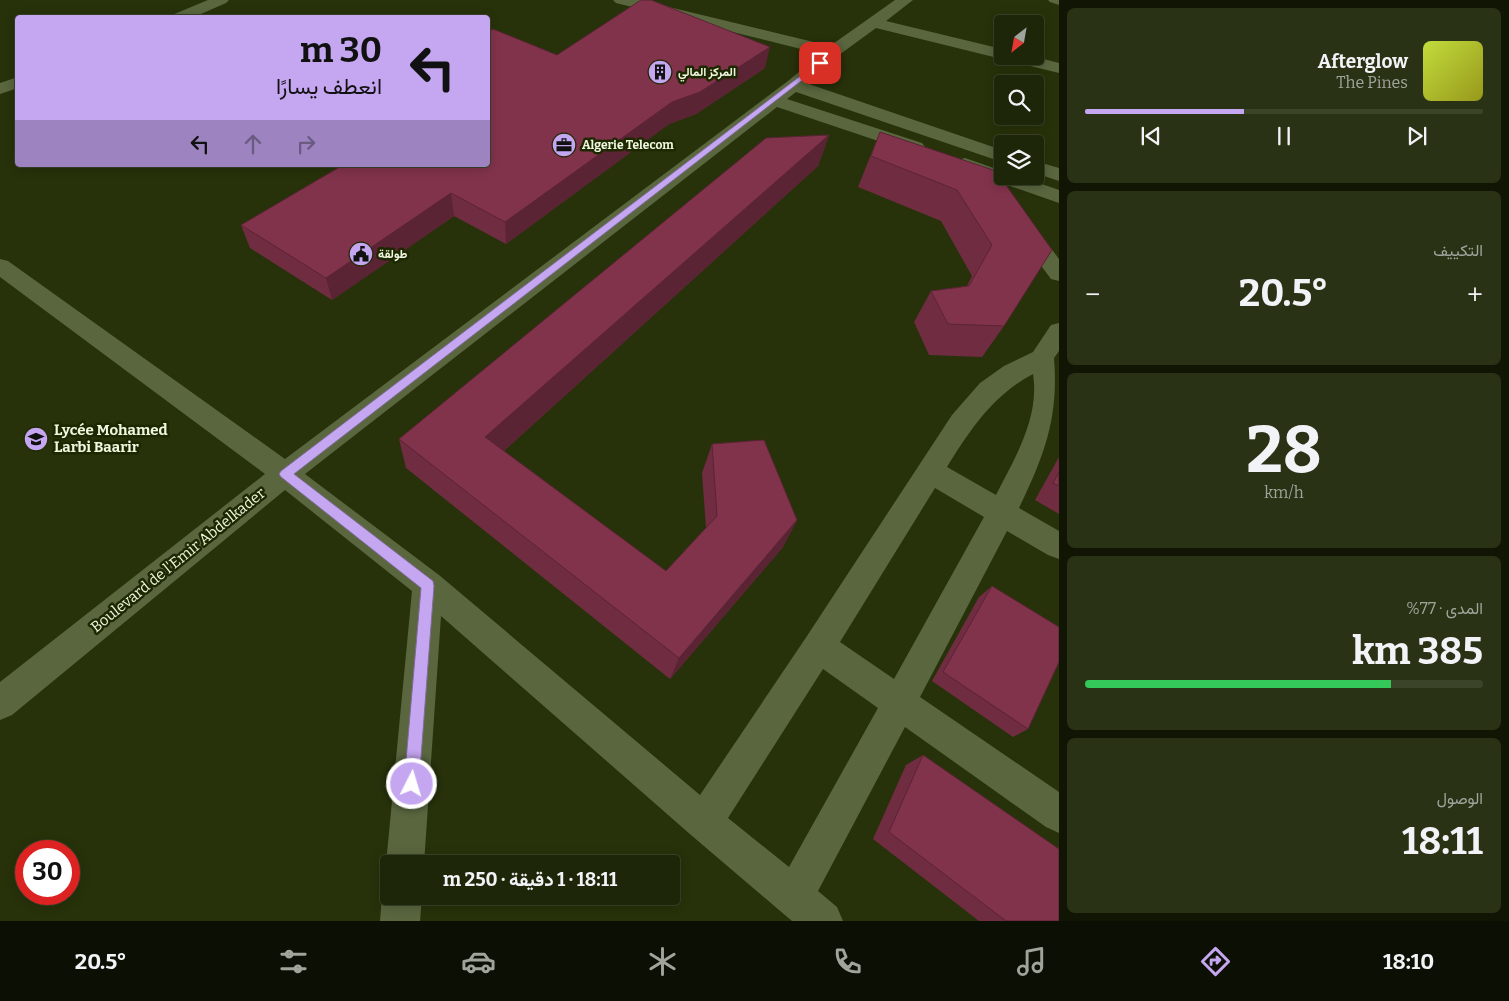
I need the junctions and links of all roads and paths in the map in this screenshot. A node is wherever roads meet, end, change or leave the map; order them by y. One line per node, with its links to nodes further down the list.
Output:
1 (221, 0): 6 (street)
2 (620, 0): 8 (street)
3 (905, 0): 7 (street, Boulevard de l'Emir Abdelkader)
4 (1054, 0): 5 (lane)
5 (1059, 1)
6 (185, 15)
7 (875, 23): 8 (street, Boulevard de l'Emir Abdelkader); 9 (street)
8 (833, 52): 13 (street, Boulevard de l'Emir Abdelkader)
9 (994, 52)
10 (1044, 64): 11 (street)
11 (1059, 68)
12 (15, 83): 14 (street)
13 (794, 85): 15 (street, Boulevard de l'Emir Abdelkader); 17 (street)
14 (0, 89)
15 (774, 100): 16 (street); 28 (street, Boulevard de l'Emir Abdelkader)
16 (931, 152)
17 (994, 153)
18 (949, 158): 19 (street)
19 (977, 168): 22 (street); 24 (street)
20 (1044, 170): 21 (street)
21 (1059, 175)
22 (1059, 197)
23 (0, 266): 28 (street)
24 (1059, 274)
25 (1059, 331): 26 (street)
26 (1042, 358): 27 (street); 29 (street)
27 (930, 472): 29 (street); 32 (street)
28 (285, 474): 31 (street); 33 (street, Boulevard de l'Emir Abdelkader)
29 (1002, 513): 30 (street); 34 (street)
30 (1059, 546)
31 (428, 586): 36 (street); 37 (street)
32 (819, 647): 34 (street); 36 (street)
33 (0, 703)
34 (898, 704): 35 (street); 38 (street)
35 (1059, 814)
36 (704, 822): 38 (street)
37 (406, 855)
38 (794, 897): 41 (street)
39 (401, 905): 40 (street)
40 (400, 921)
41 (823, 921)

